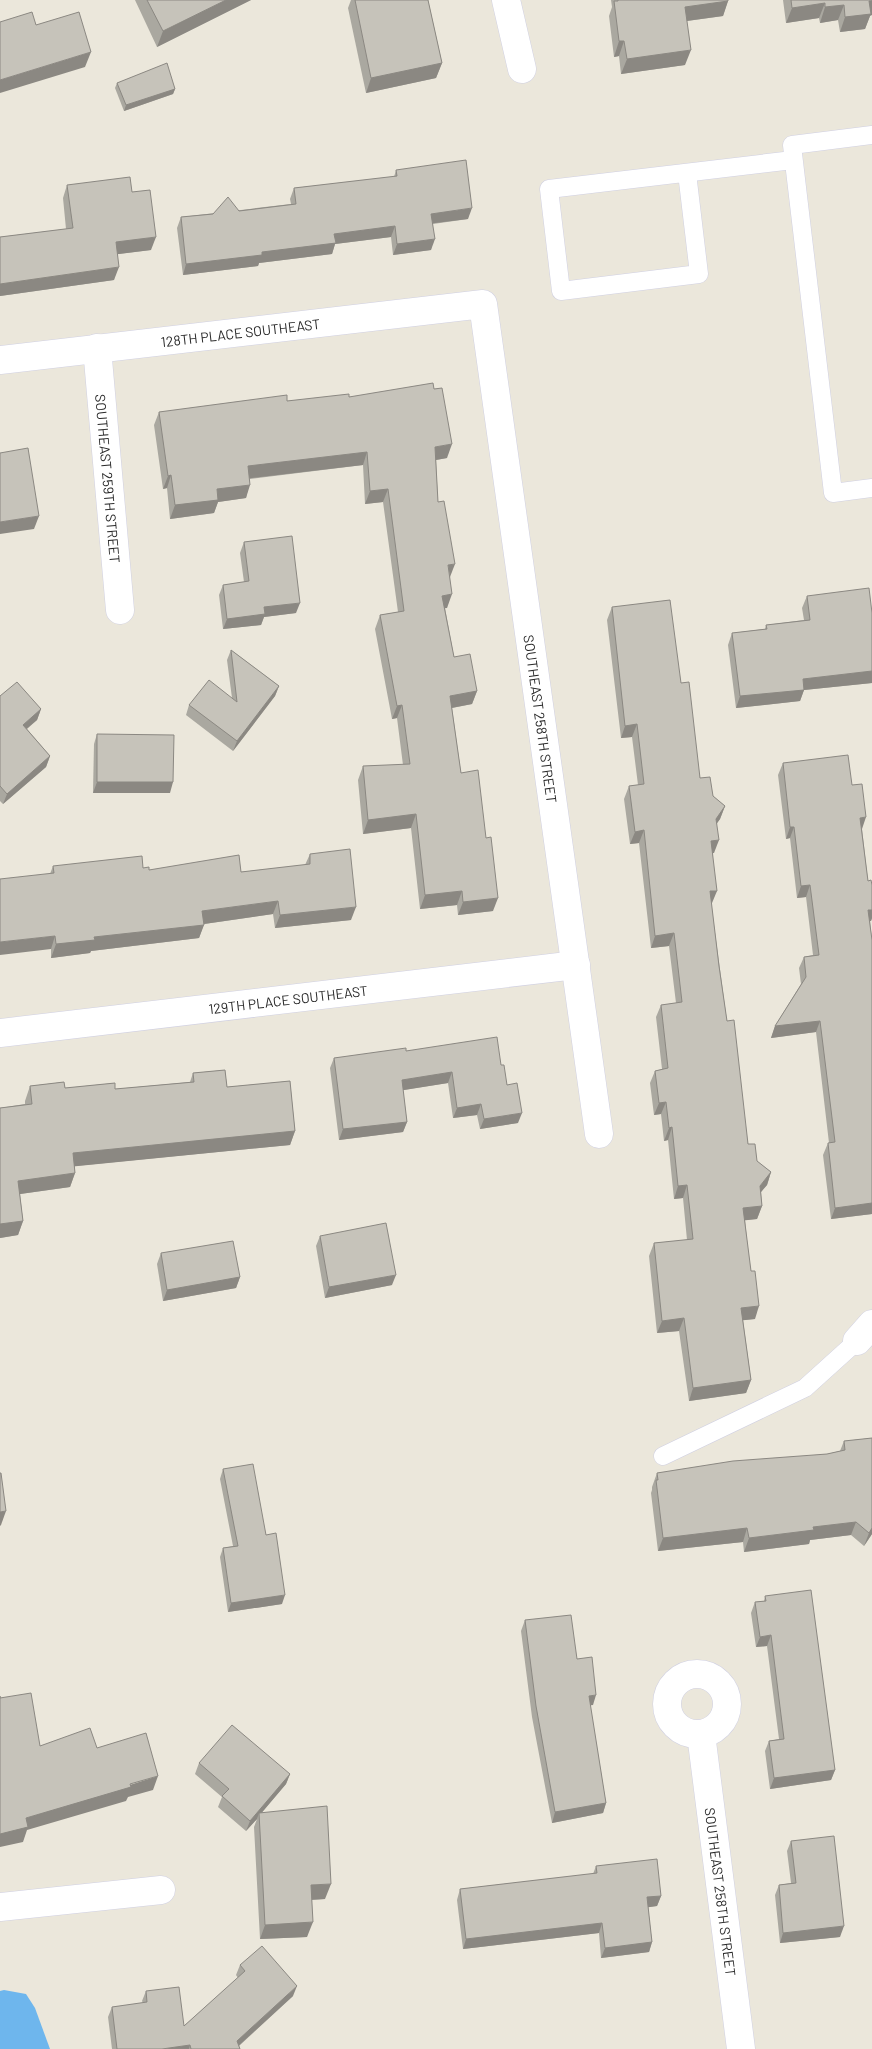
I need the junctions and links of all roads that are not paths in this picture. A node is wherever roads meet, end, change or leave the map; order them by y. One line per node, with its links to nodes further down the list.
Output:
1 (506, 0): 2 (street)
2 (522, 69)
3 (872, 135): 4 (lane)
4 (793, 160): 5 (lane); 9 (lane)
5 (687, 173): 5 (lane)
6 (483, 304): 7 (street, 128TH PLACE SOUTHEAST); 11 (street, SOUTHEAST 258TH STREET)
7 (97, 348): 8 (street, 128TH PLACE SOUTHEAST); 10 (street, SOUTHEAST 259TH STREET)
8 (0, 360)
9 (872, 488)
10 (120, 610)
11 (576, 965): 12 (street, 129TH PLACE SOUTHEAST); 13 (street, SOUTHEAST 258TH STREET)
12 (0, 1032)
13 (599, 1134)
14 (865, 1332): 15 (lane)
15 (663, 1456)
16 (701, 1734): 19 (street, SOUTHEAST 258TH STREET)
17 (161, 1890): 18 (street)
18 (0, 1906)
19 (741, 2049)

